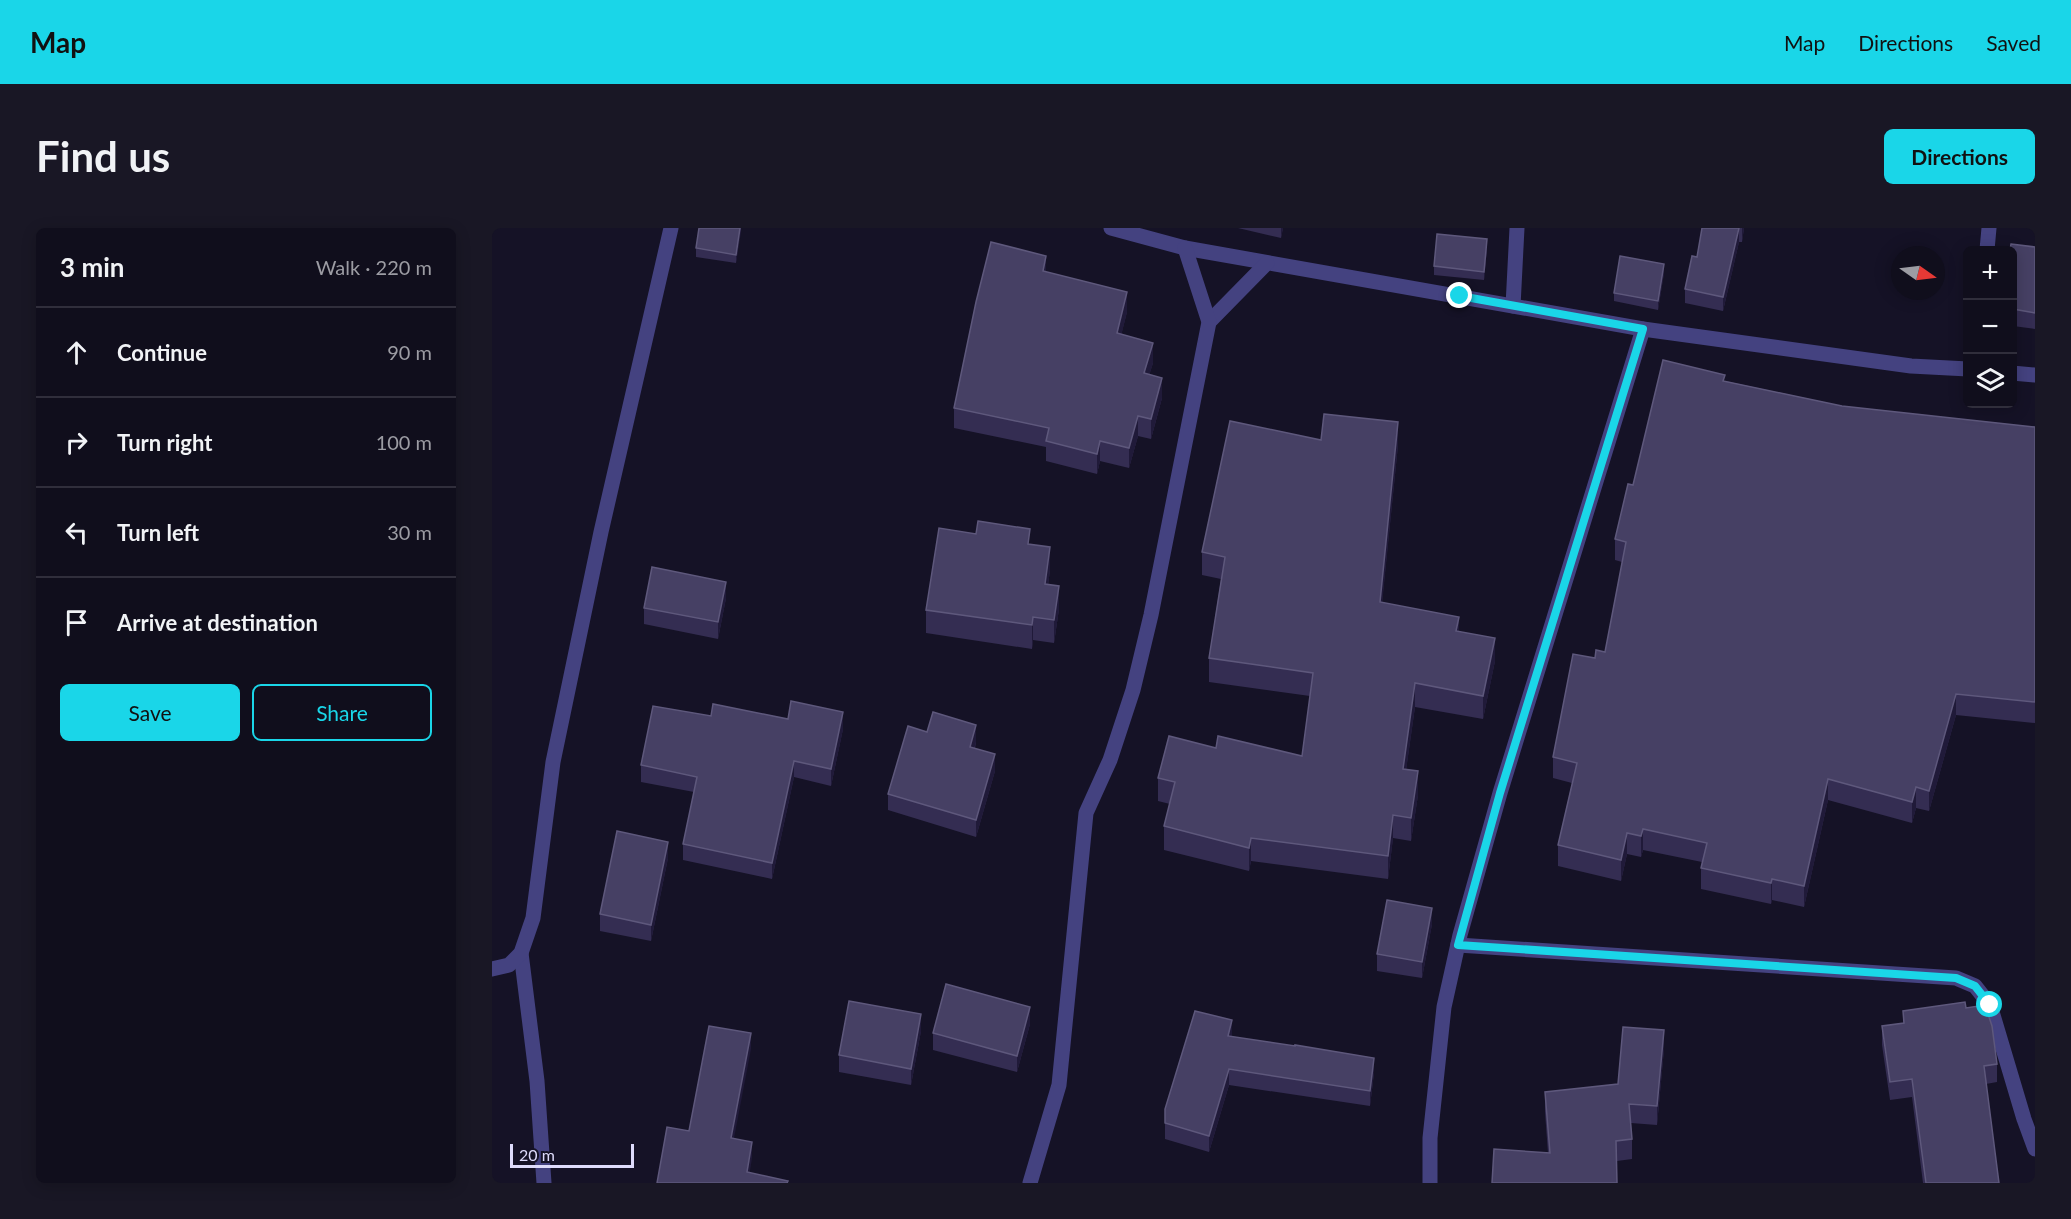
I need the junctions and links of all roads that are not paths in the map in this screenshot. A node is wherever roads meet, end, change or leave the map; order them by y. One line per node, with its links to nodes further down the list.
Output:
1 (671, 228): 15 (street)
2 (1111, 228): 6 (street)
3 (1517, 228): 8 (street)
4 (1989, 228): 5 (street)
5 (1987, 246)
6 (1185, 249): 7 (street); 9 (street)
7 (1267, 263): 8 (street); 9 (street)
8 (1513, 306): 10 (street)
9 (1209, 322): 19 (street)
10 (1643, 329): 11 (street); 14 (street)
11 (1963, 369)
12 (2017, 373): 13 (street)
13 (2035, 375)
14 (1458, 945): 17 (street); 20 (street)
15 (521, 953): 16 (street); 18 (street)
16 (492, 969)
17 (2035, 1149)
18 (544, 1183)
19 (1030, 1183)
20 (1430, 1183)

